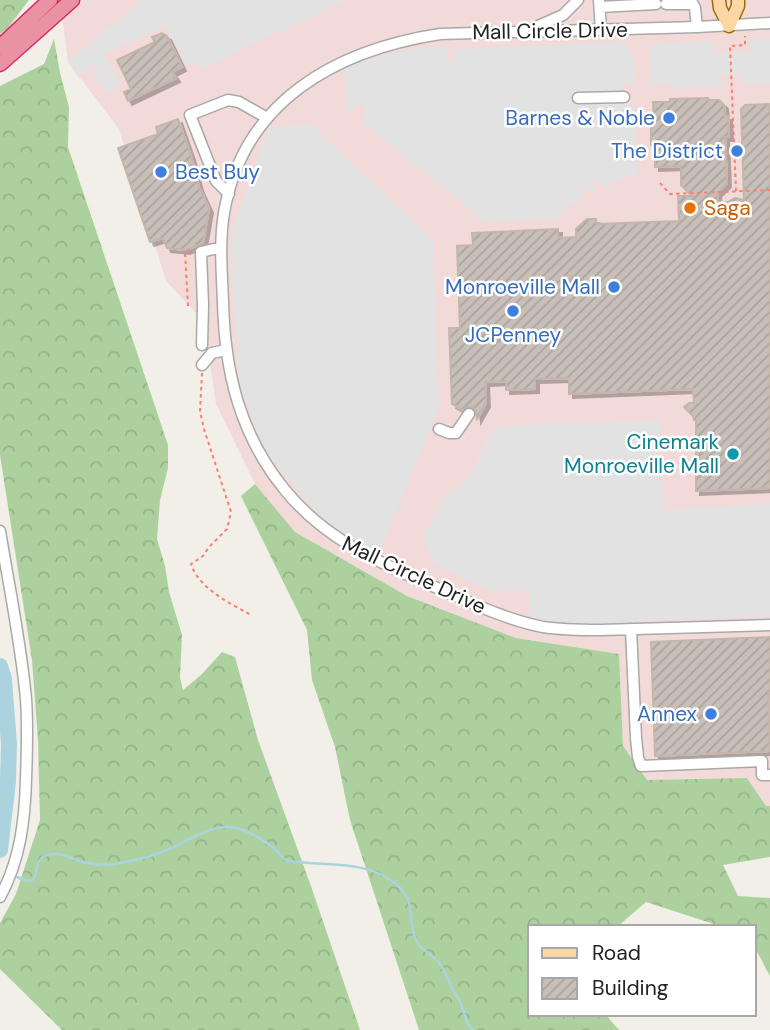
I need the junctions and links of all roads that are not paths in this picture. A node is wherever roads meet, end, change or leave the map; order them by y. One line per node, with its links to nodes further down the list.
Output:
1 (50, 0): 8 (highway)
2 (72, 0): 8 (highway)
3 (578, 0): 12 (street)
4 (719, 0): 9 (main road)
5 (738, 0): 9 (main road)
6 (599, 4): 10 (street); 11 (street)
7 (770, 23): 9 (street, Mall Circle Drive)
8 (35, 24): 13 (highway); 14 (highway)
9 (729, 26): 10 (street, Mall Circle Drive)
10 (696, 27): 11 (street, Mall Circle Drive)
11 (601, 30): 12 (street, Mall Circle Drive)
12 (524, 32): 17 (street, Mall Circle Drive)
13 (0, 47)
14 (0, 64)
15 (624, 97): 16 (street)
16 (578, 98)
17 (267, 118): 18 (street, Mall Circle Drive); 18 (street)
18 (229, 194): 19 (street, Mall Circle Drive)
19 (221, 249): 20 (street); 21 (street, Mall Circle Drive)
20 (202, 345)
21 (226, 351): 22 (street); 27 (street, Mall Circle Drive)
22 (202, 365)
23 (469, 414): 24 (street)
24 (439, 429)
25 (0, 531): 29 (street)
26 (770, 625): 27 (street, Mall Circle Drive)
27 (631, 629): 28 (street)
28 (770, 775)
29 (0, 897)

